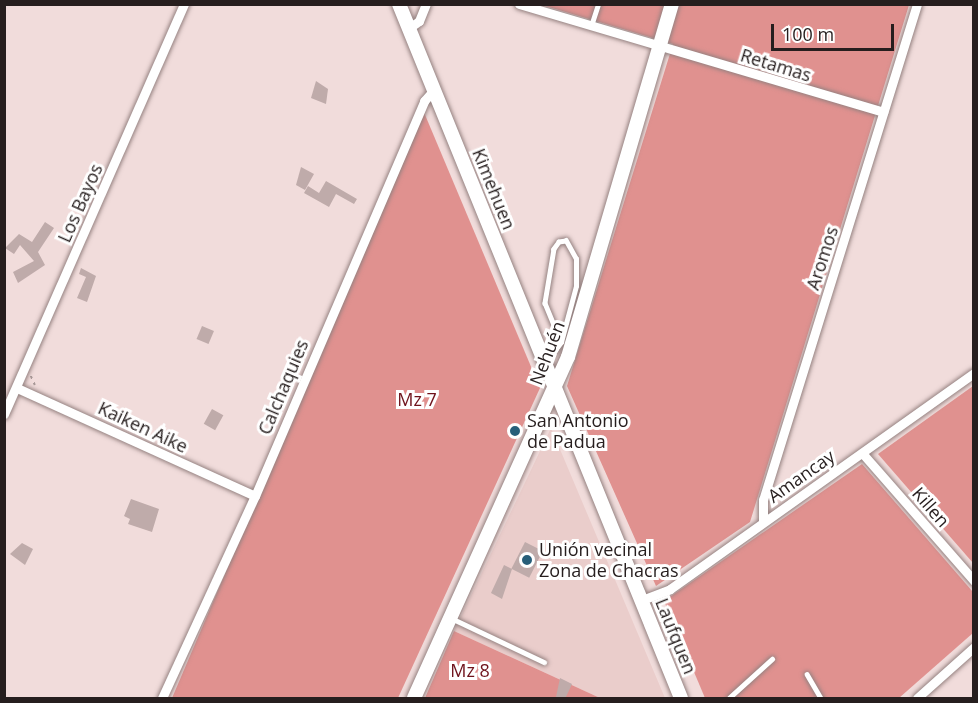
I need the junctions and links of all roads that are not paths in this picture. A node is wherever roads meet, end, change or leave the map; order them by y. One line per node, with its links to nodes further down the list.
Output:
1 (184, 4): 16 (street, Los Bayos)
2 (399, 4): 9 (street, Kimehuen)
3 (426, 4): 9 (street)
4 (519, 4): 8 (street, Retamas)
5 (598, 4): 8 (lane)
6 (672, 4): 10 (street, Nehuén)
7 (917, 4): 12 (street, Aromos)
8 (591, 26): 10 (street, Retamas)
9 (409, 28): 11 (street, Kimehuen)
10 (659, 48): 12 (street, Retamas); 17 (street, Nehuén)
11 (434, 90): 14 (street, Kimehuen); 20 (street, Calchaquies)
12 (884, 112): 21 (street, Aromos)
13 (561, 342): 13 (lane); 14 (lane)
14 (545, 363): 17 (street, Kimehuen)
15 (974, 373): 19 (street, Amancay)
16 (17, 388): 18 (street, Los Bayos); 20 (street, Kaiken Aike)
17 (555, 388): 23 (street, Laufquen); 24 (street, Nehuén)
18 (4, 414)
19 (863, 454): 21 (street, Amancay); 22 (street, Killen)
20 (255, 496): 29 (street, Calchaquies)
21 (763, 522): 23 (street, Amancay)
22 (974, 581)
23 (642, 600): 31 (street, Laufquen)
24 (450, 617): 27 (lane); 30 (street, Nehuén)
25 (974, 647): 34 (street)
26 (772, 659): 32 (lane)
27 (544, 662)
28 (807, 674): 33 (lane)
29 (162, 699)
30 (414, 699)
31 (681, 699)
32 (729, 699)
33 (821, 699)
34 (917, 699)

